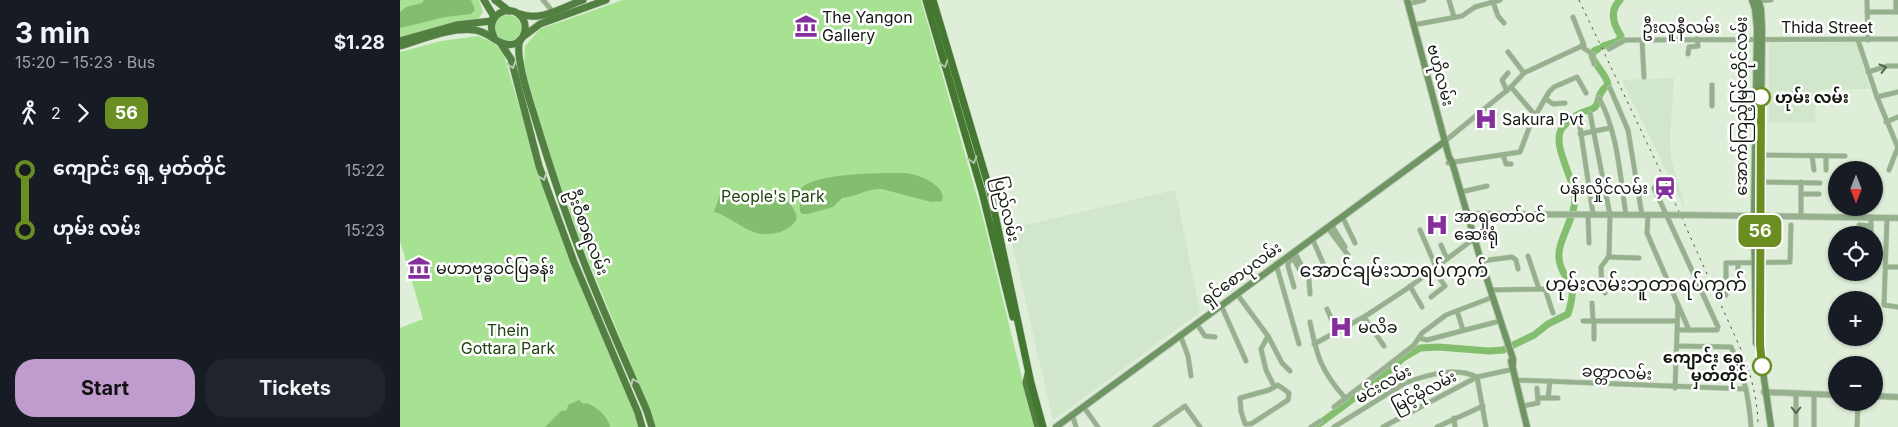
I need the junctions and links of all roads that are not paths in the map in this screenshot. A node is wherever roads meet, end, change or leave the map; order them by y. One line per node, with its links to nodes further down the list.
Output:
1 (484, 0): 24 (main road)
2 (495, 0): 17 (main road)
3 (543, 0): 18 (street)
4 (581, 0): 18 (main road)
5 (606, 0): 28 (main road)
6 (926, 0): 175 (highway, ပြည်လမ်း, one-way to 175)
7 (933, 0): 175 (highway, ပြည်လမ်း)
8 (1424, 0): 15 (street)
9 (1449, 0): 22 (street)
10 (1500, 0): 16 (street)
11 (1771, 0): 14 (street)
12 (1867, 0): 19 (street)
13 (1896, 0): 20 (street)
14 (1755, 1): 32 (main road, အောက်ကြည့်မြင်တိုင်လမ်း)
15 (1407, 2): 26 (main road, ဗဟိုလမ်း)
16 (1493, 2): 22 (street); 25 (street)
17 (509, 11): 21 (main road); 24 (main road)
18 (553, 12): 21 (main road)
19 (1867, 12): 20 (street); 34 (street)
20 (1897, 12)
21 (518, 14): 28 (main road)
22 (1454, 17): 26 (street)
23 (1574, 17): 38 (street)
24 (493, 20): 27 (main road); 35 (main road)
25 (1504, 22)
26 (1413, 25): 70 (main road, ဗဟိုလမ်း)
27 (494, 37): 36 (main road); 37 (main road)
28 (522, 38): 36 (main road); 49 (main road, ဦးဝီစာရလမ်း)
29 (1898, 39): 34 (street, Thida Street)
30 (1642, 40): 31 (street, ဦးလူနီလမ်း); 39 (street, ဦးလူနီလမ်း); 47 (street)
31 (1697, 40): 32 (street, ဦးလူနီလမ်း); 41 (street)
32 (1759, 40): 33 (street, Thida Street); 73 (main road, အောက်ကြည့်မြင်တိုင်လမ်း)
33 (1858, 40): 34 (street, Thida Street); 45 (street)
34 (1868, 40)
35 (400, 41)
36 (501, 44): 49 (main road, ဦးဝီစာရလမ်း, one-way to 49)
37 (400, 46)
38 (1581, 46): 42 (street); 44 (street)
39 (1609, 49)
40 (1508, 52): 44 (street)
41 (1688, 54)
42 (1594, 64)
43 (1898, 66): 45 (street, one-way to 43)
44 (1524, 72): 51 (street)
45 (1868, 72): 54 (street)
46 (1508, 73): 51 (street)
47 (1644, 77)
48 (1712, 85): 58 (street)
49 (522, 88): 65 (main road, ဦးဝီစာရလမ်း); 67 (main road, ဦးဝီစာရလမ်း)
50 (1610, 88): 95 (street)
51 (1509, 90): 61 (street); 70 (street)
52 (1898, 92): 54 (street)
53 (1586, 93): 56 (street)
54 (1877, 97): 63 (street)
55 (1599, 98): 66 (street)
56 (1546, 99): 57 (street); 61 (street)
57 (1565, 103)
58 (1712, 106)
59 (1590, 113): 68 (street)
60 (1898, 117): 63 (street)
61 (1534, 118): 64 (street); 72 (street)
62 (1579, 120): 69 (street)
63 (1886, 122): 71 (street)
64 (1541, 124)
65 (538, 128): 67 (main road); 170 (main road, ဦးဝီစာရလမ်း)
66 (1610, 128): 68 (street); 94 (street)
67 (530, 130): 172 (main road, ဦးဝီစာရလမ်း, one-way to 172)
68 (1595, 132): 69 (street); 93 (street)
69 (1580, 134): 92 (street)
70 (1444, 142): 77 (main road, ဗဟိုလမ်း); 97 (main road, ရှင်စောပုလမ်း)
71 (1898, 148): 82 (street)
72 (1503, 155): 77 (street); 78 (street)
73 (1758, 155): 74 (street); 83 (main road, အောက်ကြည့်မြင်တိုင်လမ်း)
74 (1812, 156): 75 (street); 80 (street)
75 (1824, 156): 76 (street); 79 (street); 81 (street)
76 (1845, 156)
77 (1450, 161): 88 (main road, ဗဟိုလမ်း); 109 (main road, ဗဟိုလမ်း)
78 (1512, 164)
79 (1823, 165)
80 (1814, 170)
81 (1826, 170)
82 (1889, 170)
83 (1758, 182): 84 (street); 98 (main road, အောက်ကြည့်မြင်တိုင်လမ်း)
84 (1801, 182): 85 (street); 89 (street)
85 (1820, 183)
86 (1487, 186): 88 (street)
87 (1654, 188): 96 (street)
88 (1461, 192): 91 (main road, ဗဟိုလမ်း)
89 (1801, 194): 90 (street); 99 (street)
90 (1819, 194)
91 (1467, 214): 92 (street); 120 (main road, ဗဟိုလမ်း)
92 (1591, 214): 93 (street); 111 (street)
93 (1610, 215): 94 (street); 117 (street)
94 (1626, 215): 95 (street)
95 (1645, 215): 96 (street); 142 (street)
96 (1667, 215): 98 (street, bridge); 158 (street)
97 (1342, 216): 103 (main road, ရှင်စောပုလမ်း); 110 (street)
98 (1757, 216): 99 (street); 122 (main road, အောက်ကြည့်မြင်တိုင်လမ်း)
99 (1801, 216): 100 (street)
100 (1871, 217): 101 (street); 106 (street)
101 (1887, 218): 102 (street); 124 (street)
102 (1898, 218)
103 (1329, 225): 108 (main road, ရှင်စောပုလမ်း); 113 (street); 115 (street)
104 (1791, 225): 122 (street)
105 (1859, 225): 106 (street)
106 (1871, 226)
107 (1420, 230): 126 (street)
108 (1312, 238): 114 (main road, ရှင်စောပုလမ်း); 129 (street)
109 (1471, 241): 118 (street); 140 (main road, ဗဟိုလမ်း)
110 (1355, 243)
111 (1589, 243)
112 (1441, 245): 118 (street)
113 (1346, 248)
114 (1292, 254): 123 (main road, ရှင်စောပုလမ်း); 127 (street); 132 (street); 137 (street)
115 (1348, 256)
116 (1528, 256): 133 (street)
117 (1608, 257): 119 (street); 135 (street)
118 (1447, 258): 126 (street)
119 (1639, 258)
120 (1481, 261): 128 (street); 134 (main road, ဗဟိုလမ်း)
121 (1738, 262): 122 (street); 130 (street); 138 (street)
122 (1757, 262): 184 (main road, အောက်ကြည့်မြင်တိုင်လမ်း)
123 (1276, 264): 136 (main road, ရှင်စောပုလမ်း); 165 (street)
124 (1886, 267): 125 (street); 145 (street)
125 (1898, 267)
126 (1434, 268): 131 (street); 139 (street)
127 (1299, 269)
128 (1518, 269)
129 (1327, 272)
130 (1738, 280)
131 (1410, 286): 144 (street); 149 (street)
132 (1294, 287)
133 (1539, 289): 134 (street); 148 (street)
134 (1490, 290): 140 (main road, ဗဟိုလမ်း)
135 (1604, 293)
136 (1237, 294): 143 (main road, ရှင်စောပုလမ်း); 161 (street)
137 (1310, 294)
138 (1726, 295)
139 (1430, 298)
140 (1491, 298): 147 (street); 154 (main road, ဗဟိုလမ်း); 167 (main road, ဗဟိုလမ်း)
141 (1592, 303): 151 (street)
142 (1678, 304): 152 (street); 158 (street)
143 (1221, 305): 155 (main road, ရှင်စောပုလမ်း); 171 (street)
144 (1422, 307)
145 (1898, 307)
146 (1327, 309): 159 (street)
147 (1457, 311): 156 (street); 163 (street)
148 (1553, 313)
149 (1364, 317): 159 (street); 168 (street)
150 (1583, 321): 151 (street)
151 (1593, 321): 152 (street); 164 (street)
152 (1677, 321): 157 (street)
153 (1310, 322): 166 (street)
154 (1496, 322): 156 (street); 167 (main road, ဗဟိုလမ်း)
155 (1196, 323): 160 (main road, ရှင်စောပုလမ်း); 162 (street)
156 (1463, 330): 163 (street)
157 (1678, 330): 158 (street); 169 (street)
158 (1689, 330)
159 (1337, 332): 166 (street)
160 (1180, 334): 176 (street); 194 (main road, ရှင်စောပုလမ်း)
161 (1268, 336): 174 (street); 180 (street)
162 (1215, 338)
163 (1419, 338): 193 (street)
164 (1594, 339)
165 (1300, 344)
166 (1314, 344): 193 (street)
167 (1506, 344): 173 (main road, ဗဟိုလမ်း)
168 (1384, 346)
169 (1677, 346): 182 (street); 183 (street)
170 (624, 358): 172 (main road); 204 (main road, ဦးဝီစာရလမ်း, one-way to 170)
171 (1246, 361)
172 (616, 362): 203 (main road, ဦးဝီစာရလမ်း)
173 (1513, 366): 177 (street, မြင့်မိုလမ်း); 178 (main road, ဗဟိုလမ်း)
174 (1290, 371)
175 (1028, 374): 205 (main road, ပြည်လမ်း); 206 (highway); 206 (main road, ပြည်လမ်း)
176 (1191, 376)
177 (1477, 377): 195 (street); 214 (street, မင်းလမ်း); 215 (street, မြင့်မိုလမ်း)
178 (1516, 380): 179 (street, ခတ္တာလမ်း); 196 (main road, ဗဟိုလမ်း)
179 (1550, 381): 182 (street, ခတ္တာလမ်း); 191 (street)
180 (1274, 386): 180 (street)
181 (1537, 388): 190 (street)
182 (1675, 388): 183 (street, ခတ္တာလမ်း)
183 (1746, 389): 220 (street)
184 (1766, 392): 185 (street); 221 (main road, အောက်ကြည့်မြင်တိုင်လမ်း)
185 (1796, 393): 186 (street); 222 (street, one-way to 222)
186 (1814, 394): 187 (street); 223 (street)
187 (1828, 394)
188 (1883, 396): 189 (street)
189 (1898, 397)
190 (1539, 398): 191 (street); 196 (street)
191 (1548, 398): 192 (street)
192 (1558, 398)
193 (1346, 399): 197 (street)
194 (1083, 406): 199 (main road, ရှင်စောပုလမ်း); 209 (street)
195 (1483, 406): 200 (street); 218 (street)
196 (1523, 406): 219 (main road, ဗဟိုလမ်း)
197 (1334, 407)
198 (1858, 411): 224 (street)
199 (1072, 414): 207 (main road, ရှင်စောပုလမ်း); 208 (street)
200 (1454, 418): 216 (street); 217 (street)
201 (1164, 421): 210 (street); 211 (street); 212 (street)
202 (1320, 421): 213 (street)
203 (642, 427)
204 (652, 427)
205 (1038, 427)
206 (1044, 427)
207 (1056, 427)
208 (1076, 427)
209 (1098, 427)
210 (1155, 427)
211 (1168, 427)
212 (1200, 427)
213 (1312, 427)
214 (1334, 427)
215 (1383, 427)
216 (1437, 427)
217 (1455, 427)
218 (1486, 427)
219 (1527, 427)
220 (1751, 427)
221 (1771, 427)
222 (1796, 427)
223 (1814, 427)
224 (1857, 427)

